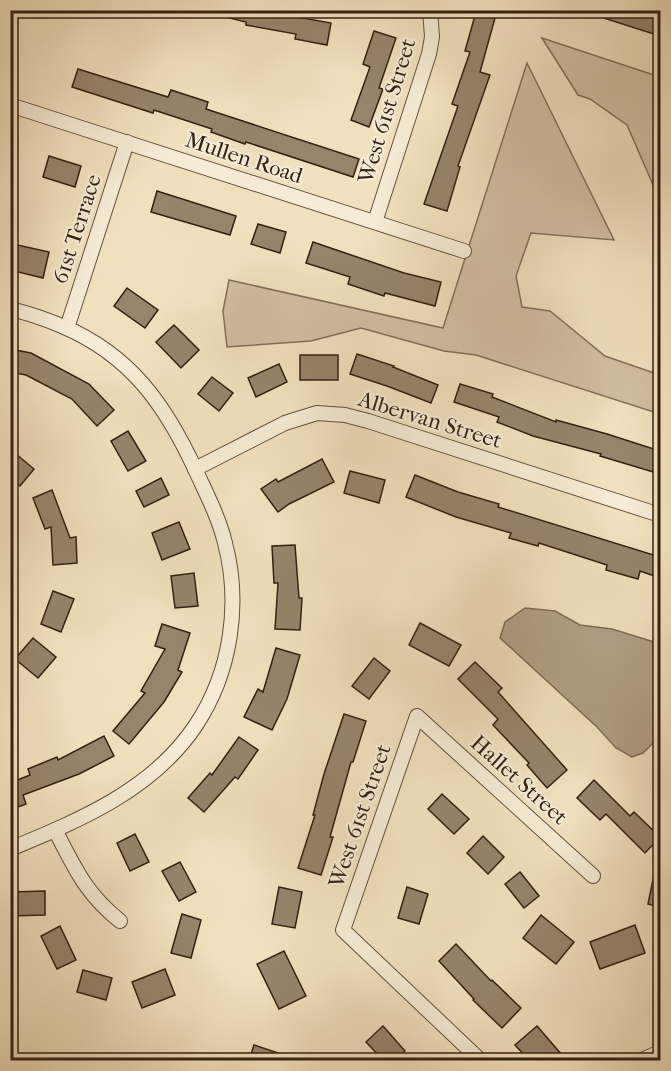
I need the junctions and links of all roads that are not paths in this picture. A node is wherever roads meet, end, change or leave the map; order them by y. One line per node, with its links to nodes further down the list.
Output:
1 (430, 10): 4 (street, West 61st Street)
2 (10, 105): 3 (street, Mullen Road)
3 (127, 142): 4 (street, Mullen Road); 7 (street, 61st Terrace)
4 (375, 222): 5 (street, Mullen Road)
5 (464, 250)
6 (10, 309): 7 (street)
7 (67, 328): 8 (street)
8 (195, 469): 9 (street, Albervan Street); 11 (street)
9 (660, 515)
10 (417, 716): 13 (street, Hallet Street); 16 (street, West 61st Street)
11 (55, 830): 12 (street); 14 (street)
12 (10, 849)
13 (592, 876)
14 (120, 921)
15 (660, 1052): 17 (street)
16 (480, 1060)
17 (642, 1060)

